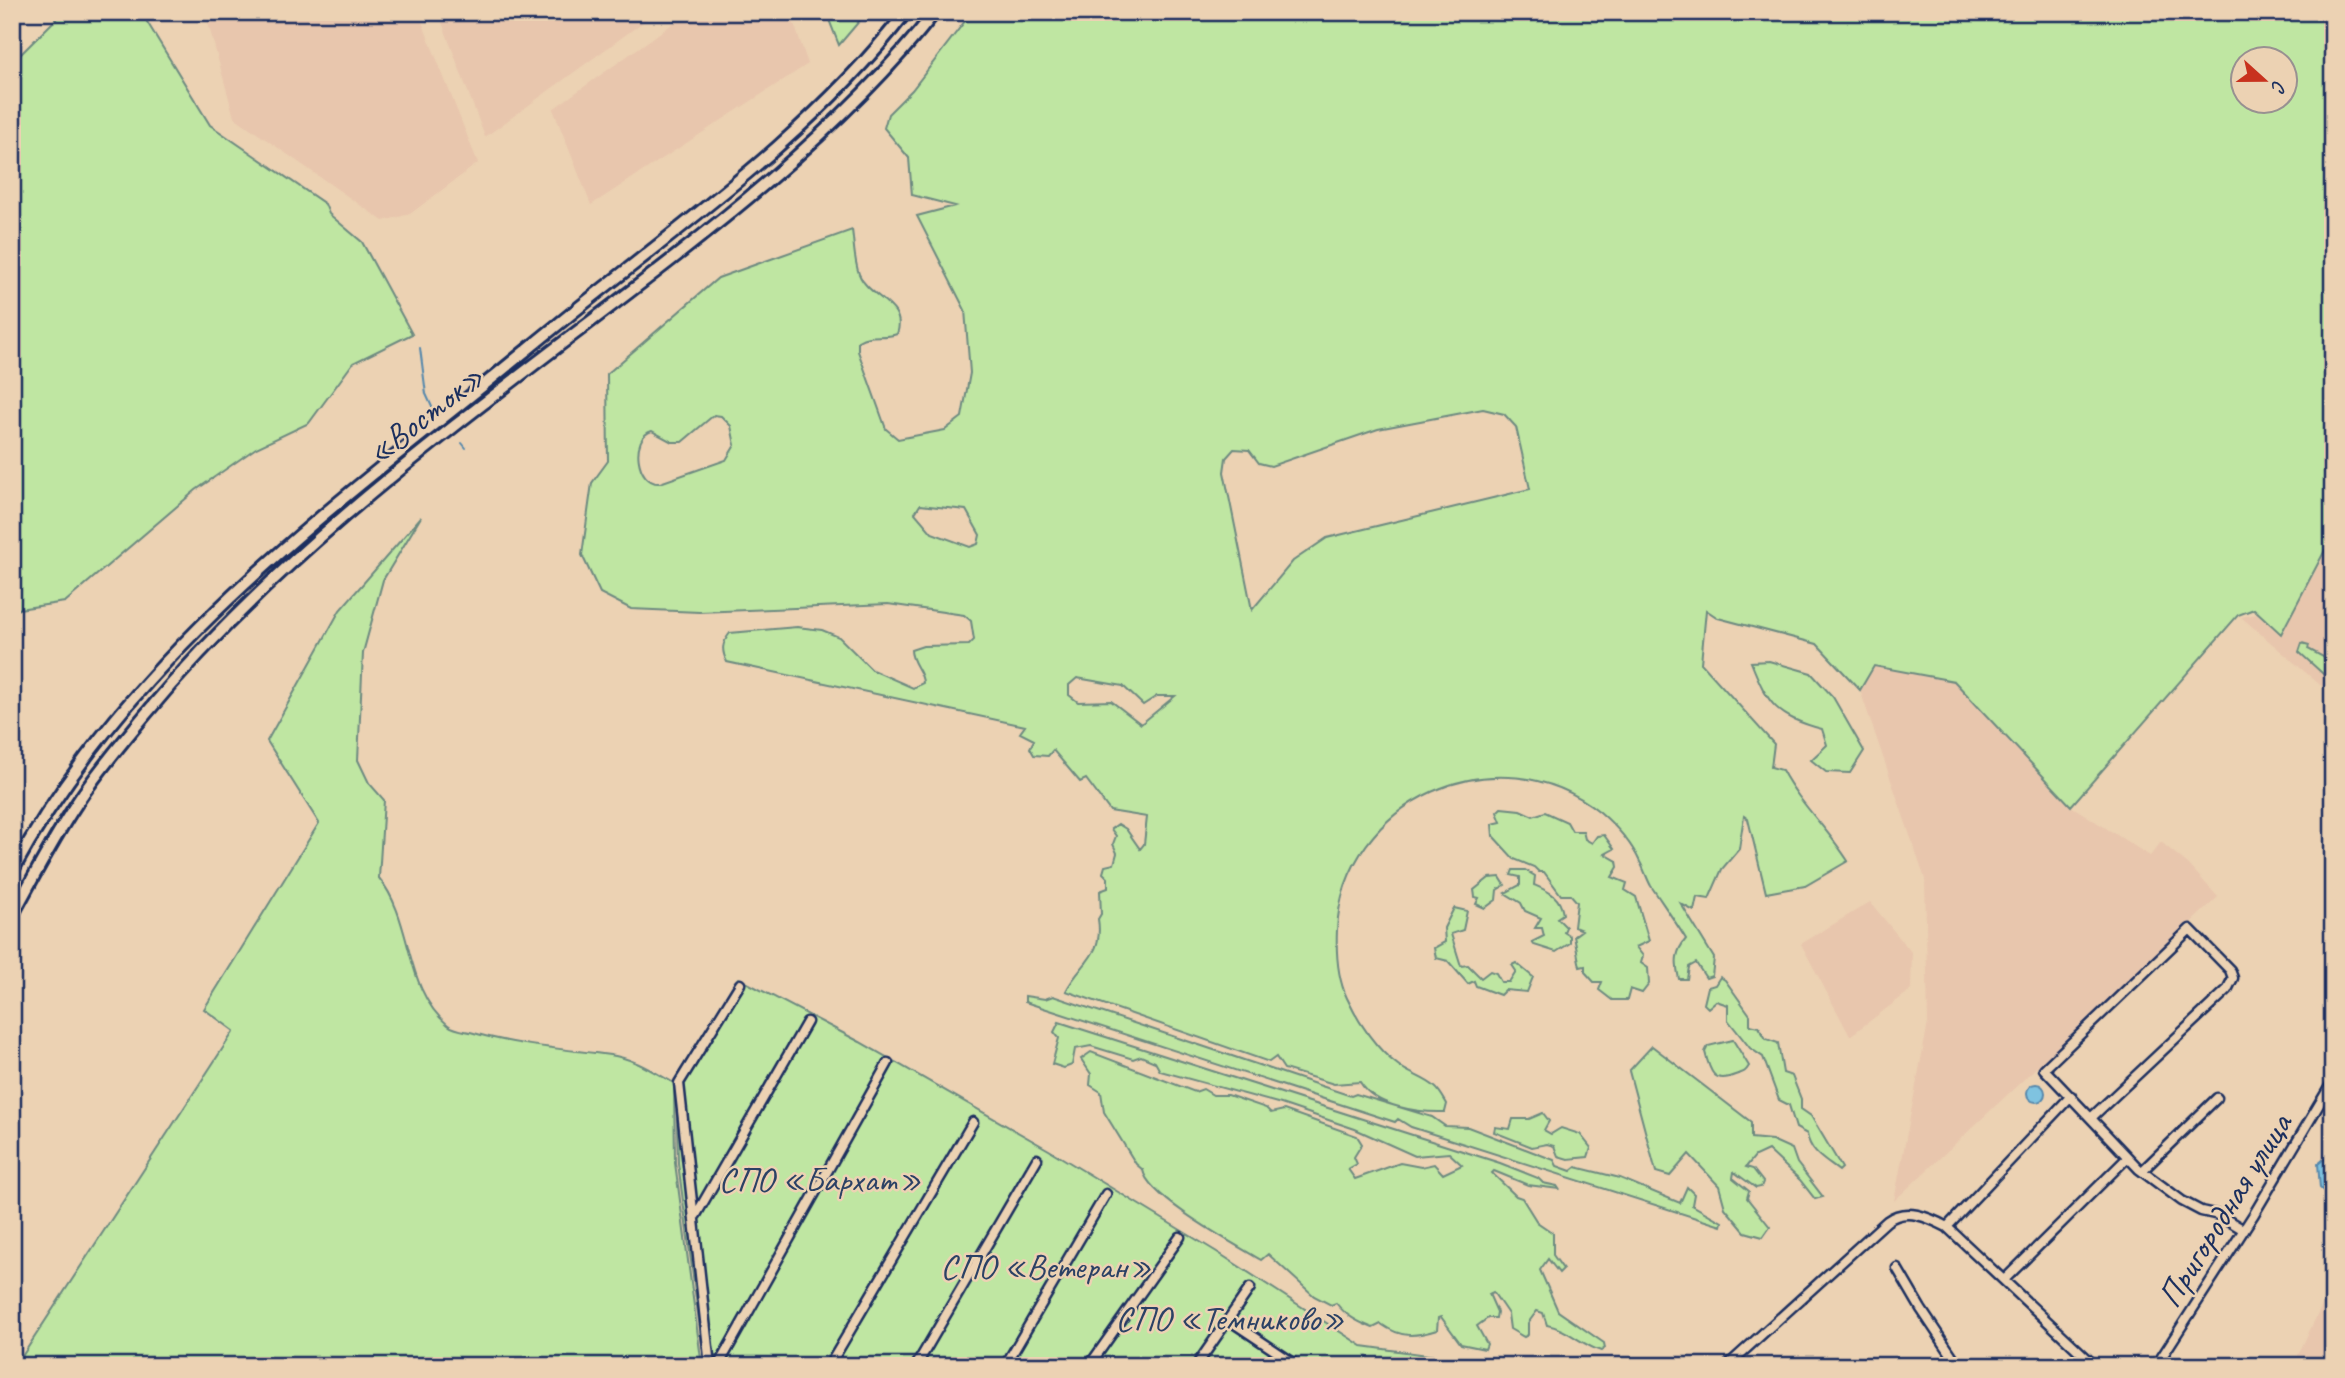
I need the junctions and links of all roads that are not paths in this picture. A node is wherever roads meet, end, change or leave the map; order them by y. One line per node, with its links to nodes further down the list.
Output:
1 (906, 12): 3 (highway, «Восток»)
2 (935, 12): 4 (highway, «Восток»)
3 (12, 872)
4 (12, 916)
5 (740, 984): 17 (street)
6 (807, 1022): 17 (street)
7 (888, 1063): 26 (street)
8 (2333, 1081): 19 (street, Пригородная улица)
9 (2071, 1096): 11 (street); 11 (street); 18 (street)
10 (2217, 1098): 15 (street)
11 (2092, 1117): 13 (street)
12 (973, 1122): 27 (street)
13 (2127, 1158): 15 (street); 22 (street)
14 (1037, 1159): 28 (street)
15 (2142, 1171): 19 (street)
16 (1106, 1194): 29 (street)
17 (695, 1215): 25 (street)
18 (1947, 1227): 22 (street); 33 (street)
19 (2244, 1230): 36 (street, Пригородная улица)
20 (1180, 1237): 30 (street)
21 (1897, 1268): 34 (street)
22 (2005, 1279): 35 (street)
23 (1250, 1288): 24 (street)
24 (1229, 1320): 31 (street); 32 (street)
25 (710, 1366)
26 (718, 1366)
27 (829, 1366)
28 (916, 1366)
29 (1006, 1366)
30 (1089, 1366)
31 (1196, 1366)
32 (1298, 1366)
33 (1727, 1366)
34 (1959, 1366)
35 (2095, 1366)
36 (2156, 1366)

